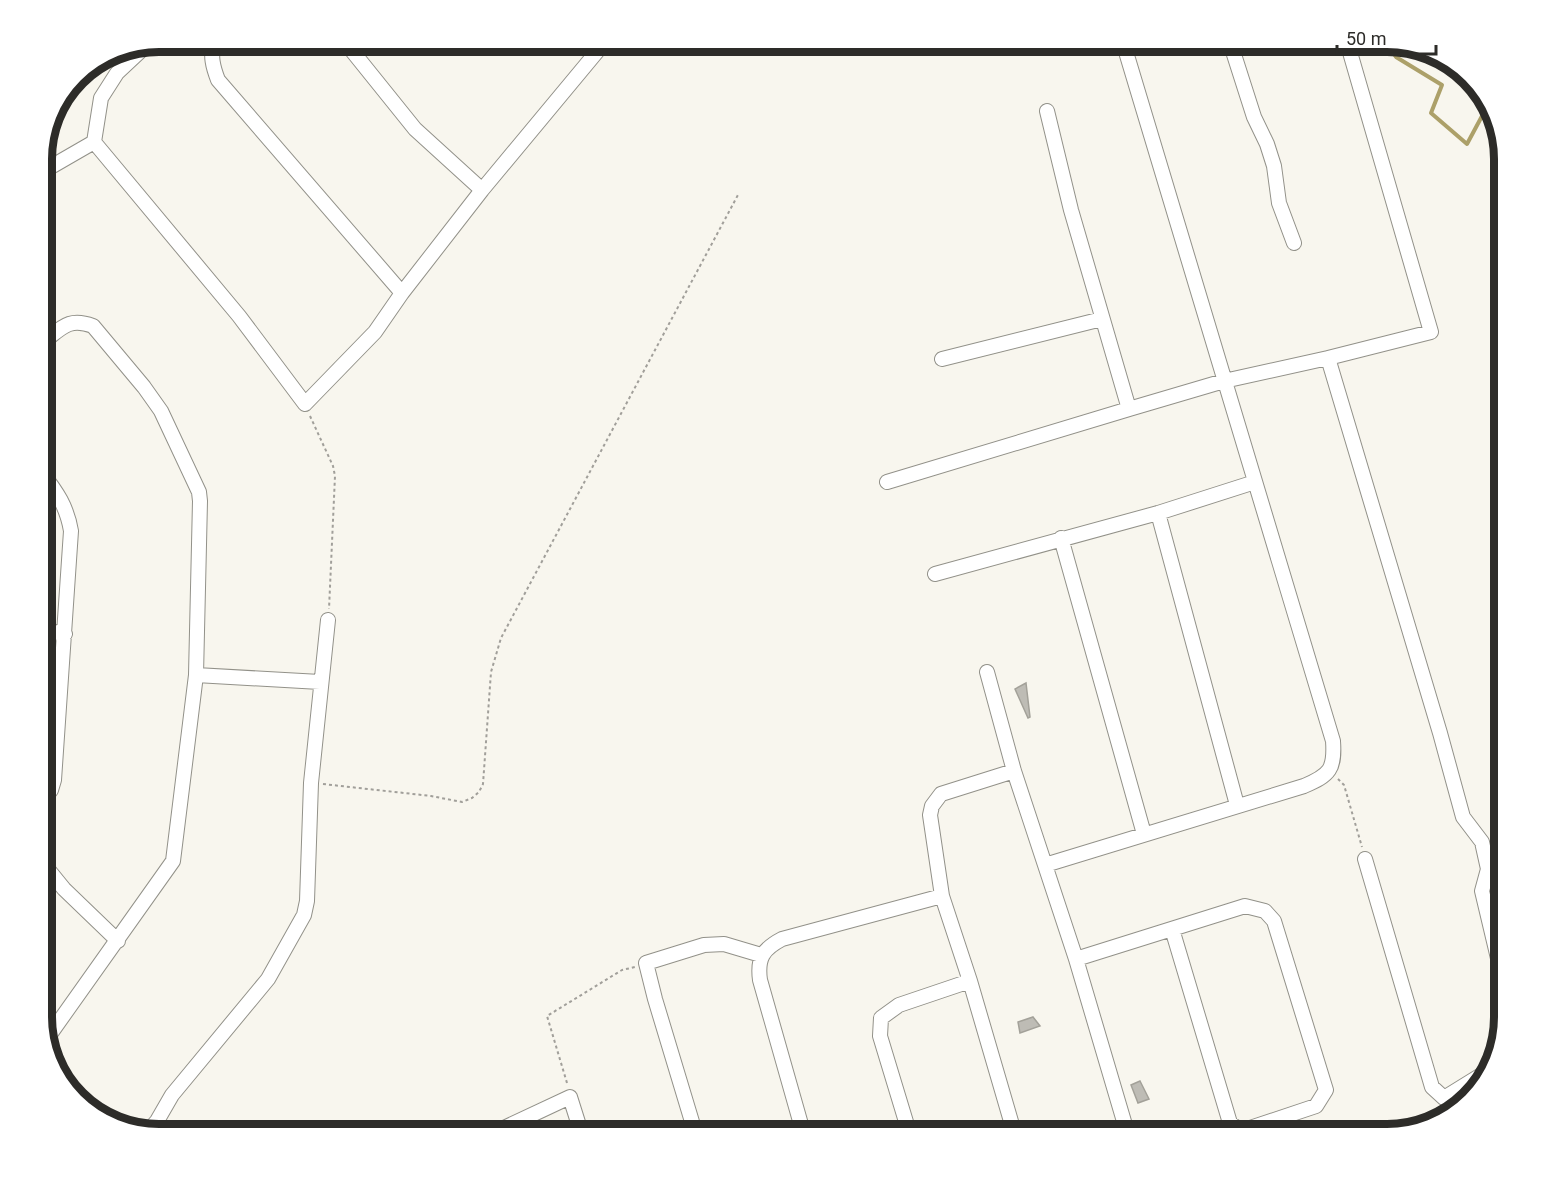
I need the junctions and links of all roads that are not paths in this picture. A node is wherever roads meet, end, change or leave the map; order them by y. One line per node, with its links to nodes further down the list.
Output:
1 (1126, 52): 18 (street)
2 (1233, 52): 12 (street)
3 (1350, 52): 16 (street)
4 (212, 53): 13 (street)
5 (354, 53): 11 (street)
6 (595, 53): 11 (street)
7 (135, 56): 9 (street)
8 (1047, 111): 14 (street)
9 (94, 142): 10 (street); 13 (street)
10 (53, 166)
11 (482, 190): 13 (street)
12 (1294, 243)
13 (402, 292)
14 (1102, 319): 17 (street); 19 (street)
15 (53, 335): 30 (street)
16 (1328, 358): 18 (street); 42 (street)
17 (942, 359)
18 (1224, 381): 19 (street); 21 (street)
19 (1129, 409): 20 (street)
20 (887, 482)
21 (1255, 482): 23 (street); 34 (street)
22 (53, 487): 28 (street)
23 (1158, 513): 24 (street); 34 (street)
24 (1061, 538): 25 (street); 35 (street)
25 (935, 574)
26 (328, 620): 31 (street)
27 (53, 632): 28 (street)
28 (65, 634): 33 (street)
29 (987, 672): 32 (street)
30 (196, 675): 31 (street); 41 (street)
31 (320, 682): 48 (street)
32 (1014, 771): 37 (street); 39 (street)
33 (53, 783)
34 (1237, 805): 35 (street)
35 (1144, 834): 37 (street)
36 (1365, 859): 47 (street)
37 (1045, 865): 44 (street)
38 (53, 876): 41 (street)
39 (942, 896): 43 (street); 45 (street)
40 (1172, 929): 44 (street); 56 (street); 57 (street)
41 (118, 940): 46 (street)
42 (1494, 942)
43 (761, 955): 51 (street); 52 (street)
44 (1076, 959): 55 (street)
45 (970, 981): 53 (street); 54 (street)
46 (53, 1024)
47 (1475, 1079)
48 (154, 1124)
49 (512, 1124): 50 (street)
50 (579, 1124)
51 (693, 1124)
52 (801, 1124)
53 (907, 1124)
54 (1012, 1124)
55 (1124, 1124)
56 (1230, 1124)
57 (1262, 1124)

